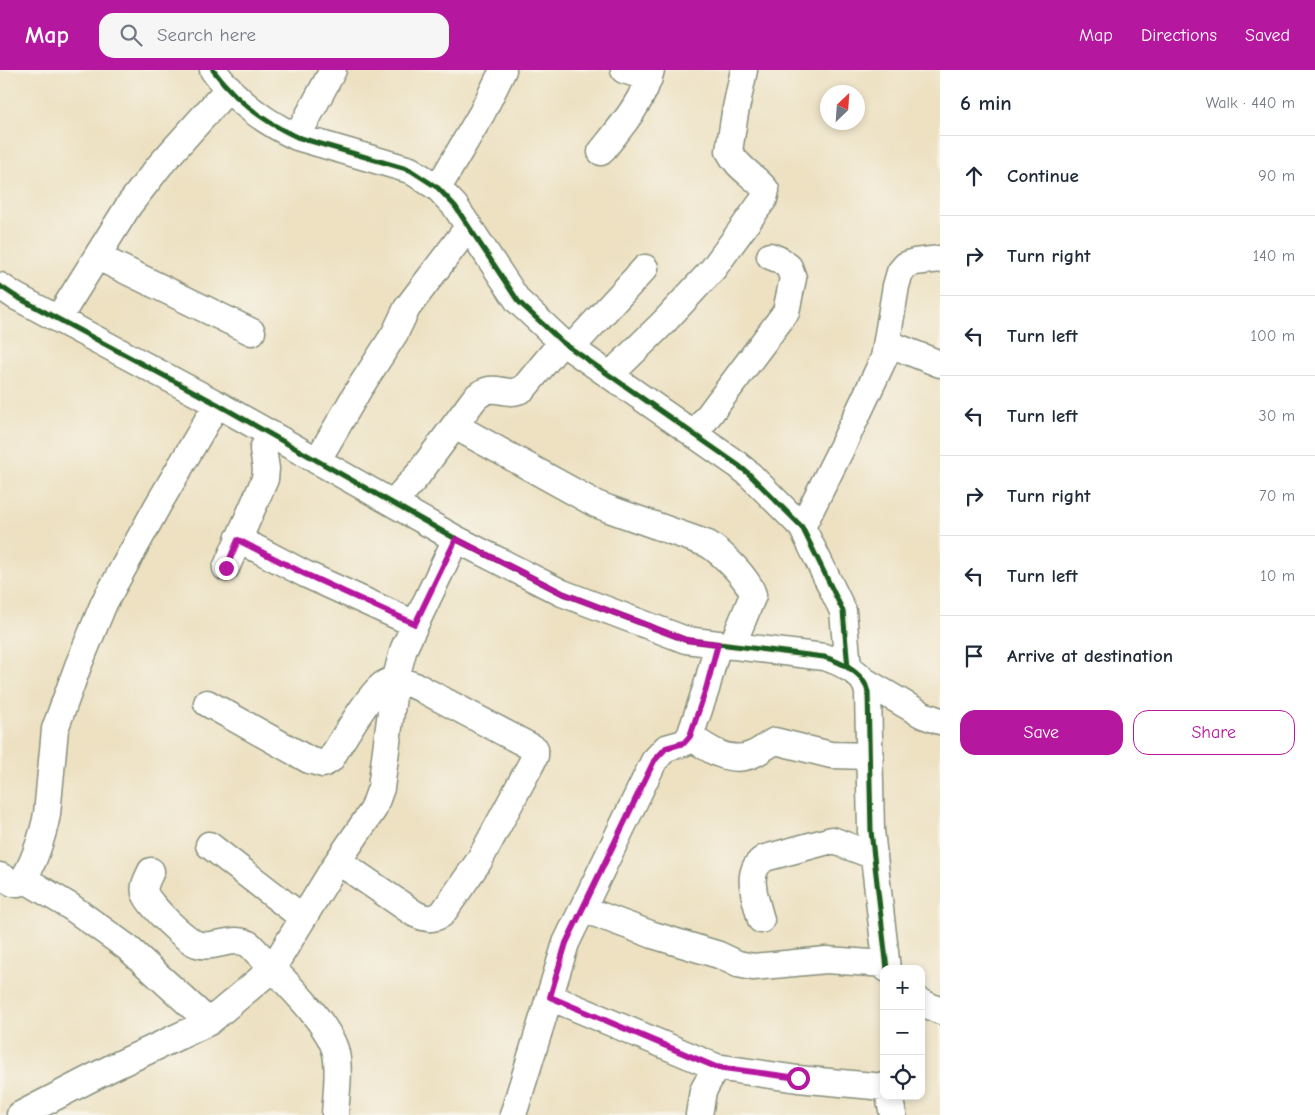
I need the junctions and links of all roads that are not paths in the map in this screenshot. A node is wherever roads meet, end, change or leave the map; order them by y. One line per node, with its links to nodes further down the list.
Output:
1 (333, 70): 7 (street)
2 (503, 70): 9 (street)
3 (624, 70): 5 (street)
4 (744, 70): 21 (street)
5 (650, 74): 8 (street)
6 (221, 79): 7 (street); 12 (street)
7 (297, 137): 9 (street)
8 (601, 152)
9 (438, 188): 10 (street)
10 (468, 226): 19 (street); 26 (street)
11 (770, 256): 25 (street)
12 (98, 257): 16 (street); 17 (street)
13 (940, 260): 18 (street)
14 (645, 268): 19 (street)
15 (1, 288): 16 (street)
16 (58, 319): 22 (street)
17 (252, 332)
18 (887, 343): 20 (street); 28 (street)
19 (566, 345): 21 (street); 23 (street)
20 (940, 364)
21 (610, 375): 25 (street)
22 (217, 404): 24 (street); 44 (street)
23 (455, 426): 27 (street); 33 (street)
24 (270, 434): 26 (street); 30 (street)
25 (694, 435): 28 (street)
26 (317, 460): 27 (street)
27 (393, 503): 29 (street)
28 (802, 527): 34 (street)
29 (456, 539): 32 (street); 33 (street)
30 (238, 540): 31 (street); 32 (street)
31 (226, 568)
32 (415, 624): 35 (street)
33 (725, 645): 34 (street); 38 (street)
34 (855, 674): 37 (street); 39 (street)
35 (395, 681): 36 (street); 42 (street); 42 (street)
36 (207, 704)
37 (940, 721)
38 (690, 736): 39 (street); 45 (street)
39 (870, 756): 41 (street)
40 (209, 845): 46 (street)
41 (874, 856): 47 (street); 49 (street)
42 (338, 861): 46 (street)
43 (151, 871): 50 (street)
44 (12, 877): 54 (street)
45 (583, 909): 48 (street); 51 (street)
46 (303, 918): 50 (street)
47 (761, 920)
48 (880, 965)
49 (886, 965)
50 (272, 969): 54 (street); 59 (street)
51 (550, 997): 55 (street); 60 (street)
52 (925, 1004): 53 (street)
53 (940, 1010)
54 (209, 1022): 58 (street)
55 (716, 1067): 56 (street); 61 (street)
56 (880, 1087)
57 (890, 1100): 62 (street)
58 (20, 1115)
59 (335, 1115)
60 (513, 1115)
61 (699, 1115)
62 (893, 1115)

